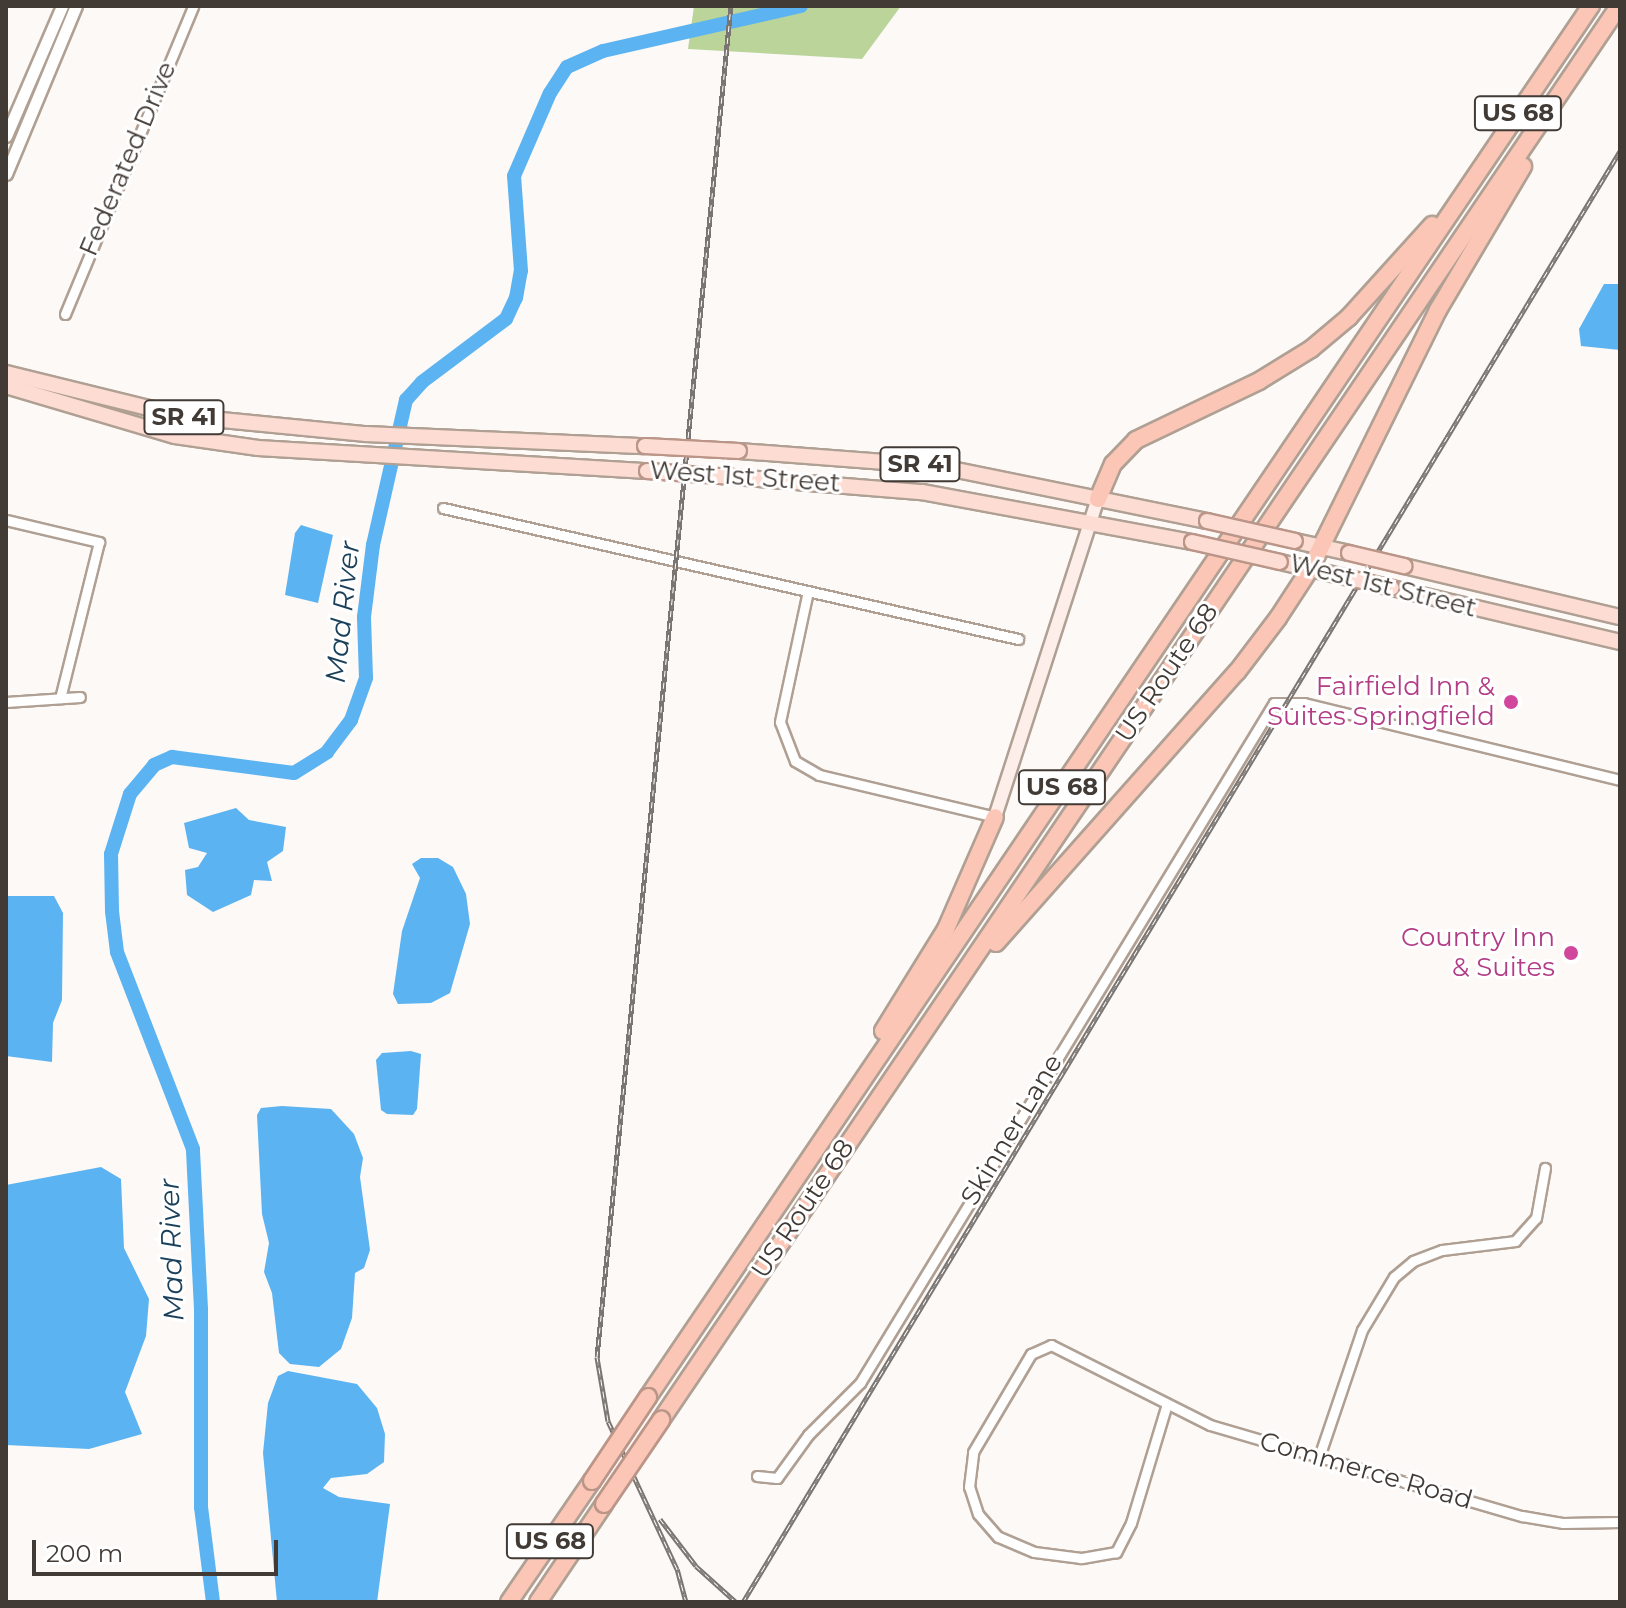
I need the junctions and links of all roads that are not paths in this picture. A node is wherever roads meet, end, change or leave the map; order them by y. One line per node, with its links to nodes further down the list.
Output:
1 (62, 6): 6 (street)
2 (76, 6): 7 (street)
3 (193, 6): 9 (street, Federated Drive)
4 (1591, 6): 8 (highway, US Route 68 / US 68)
5 (1615, 12): 17 (highway); 28 (highway, US Route 68 / US 68)
6 (6, 136)
7 (6, 174)
8 (1475, 176): 12 (highway); 29 (highway, US Route 68 / US 68)
9 (65, 314)
10 (6, 373): 12 (main road, West 1st Street / SR 41, bridge)
11 (6, 386): 15 (main road, West 1st Street / SR 41, bridge)
12 (1098, 499): 15 (main road); 17 (main road, West 1st Street / SR 41, bridge)
13 (443, 508): 19 (street)
14 (8, 521): 16 (street); 24 (street)
15 (1088, 523): 18 (main road, West 1st Street / SR 41, bridge); 27 (main road)
16 (6, 532)
17 (1321, 547): 18 (highway); 20 (main road, West 1st Street / SR 41, bridge)
18 (1310, 569): 22 (main road, West 1st Street / SR 41, bridge); 28 (highway)
19 (808, 591): 21 (street); 27 (street)
20 (1620, 617)
21 (1018, 639)
22 (1620, 642)
23 (80, 697): 24 (street)
24 (60, 698): 25 (street)
25 (6, 702)
26 (1620, 780): 33 (street, Skinner Lane)
27 (995, 817): 29 (highway)
28 (947, 997): 36 (highway, US Route 68 / US 68, bridge)
29 (826, 1134): 35 (highway, US Route 68 / US 68, bridge)
30 (1545, 1168): 32 (street)
31 (1166, 1407): 31 (street, Commerce Road); 32 (street, Commerce Road)
32 (1319, 1457): 34 (street, Commerce Road)
33 (757, 1476)
34 (1620, 1522)
35 (509, 1602)
36 (538, 1602)

